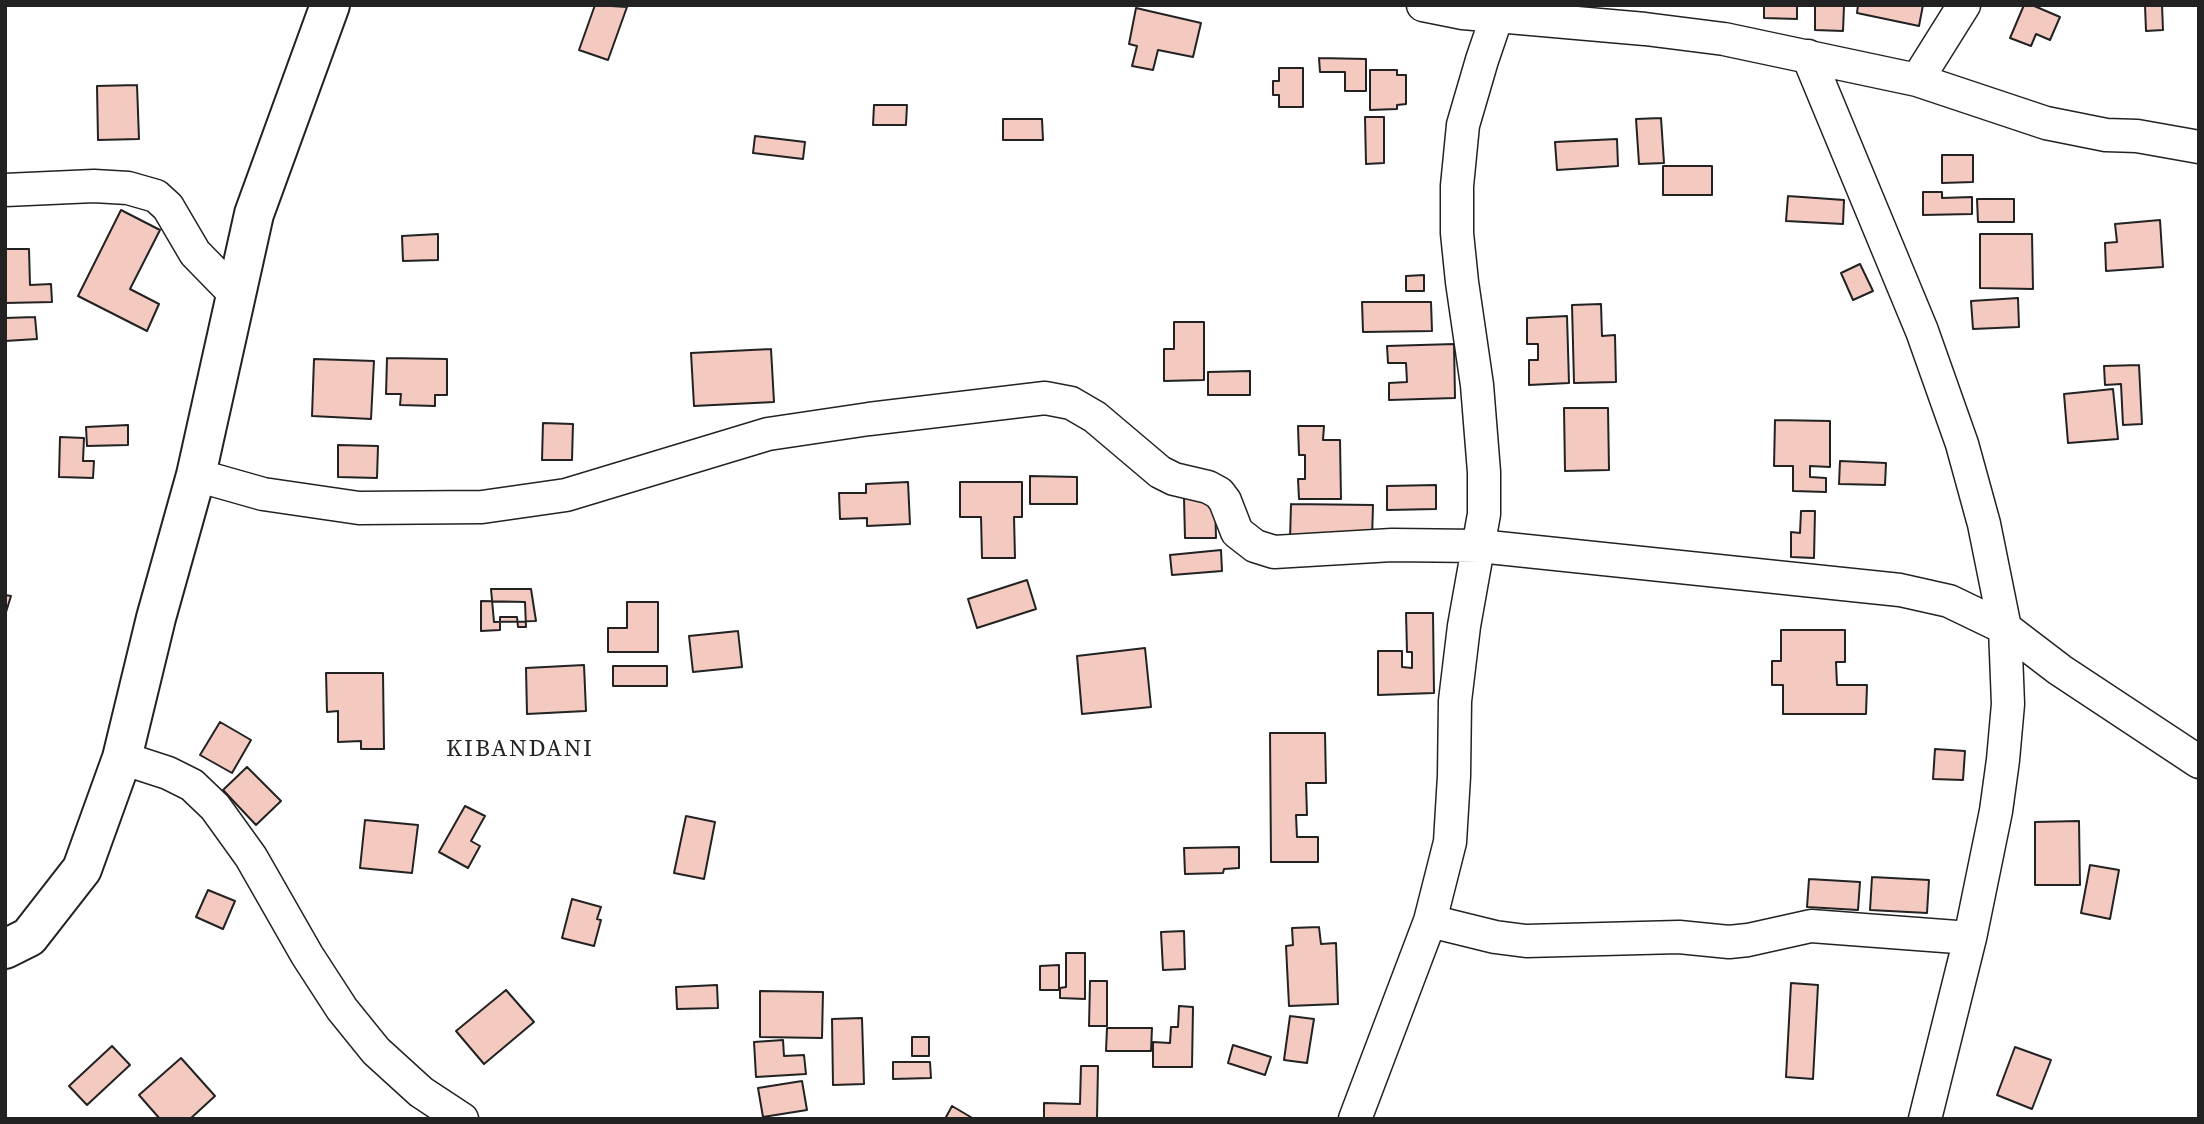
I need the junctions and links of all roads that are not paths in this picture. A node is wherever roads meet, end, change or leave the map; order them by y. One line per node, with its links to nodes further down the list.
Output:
1 (330, 5): 9 (main road)
2 (1423, 5): 4 (street)
3 (1964, 5): 6 (street)
4 (1497, 16): 5 (street); 11 (street)
5 (1808, 56): 6 (street); 12 (street)
6 (1917, 80): 7 (street)
7 (2199, 147)
8 (5, 190): 9 (street)
9 (236, 295): 10 (main road)
10 (196, 475): 11 (street); 15 (main road)
11 (1479, 546): 12 (street); 17 (street)
12 (2005, 628): 13 (street); 14 (street)
13 (2060, 670): 14 (street); 16 (street)
14 (2008, 704): 18 (street)
15 (122, 758): 19 (main road); 20 (street)
16 (2199, 762)
17 (1430, 921): 18 (street); 21 (street)
18 (1970, 938): 22 (street)
19 (5, 949)
20 (462, 1119)
21 (1355, 1119)
22 (1925, 1119)

